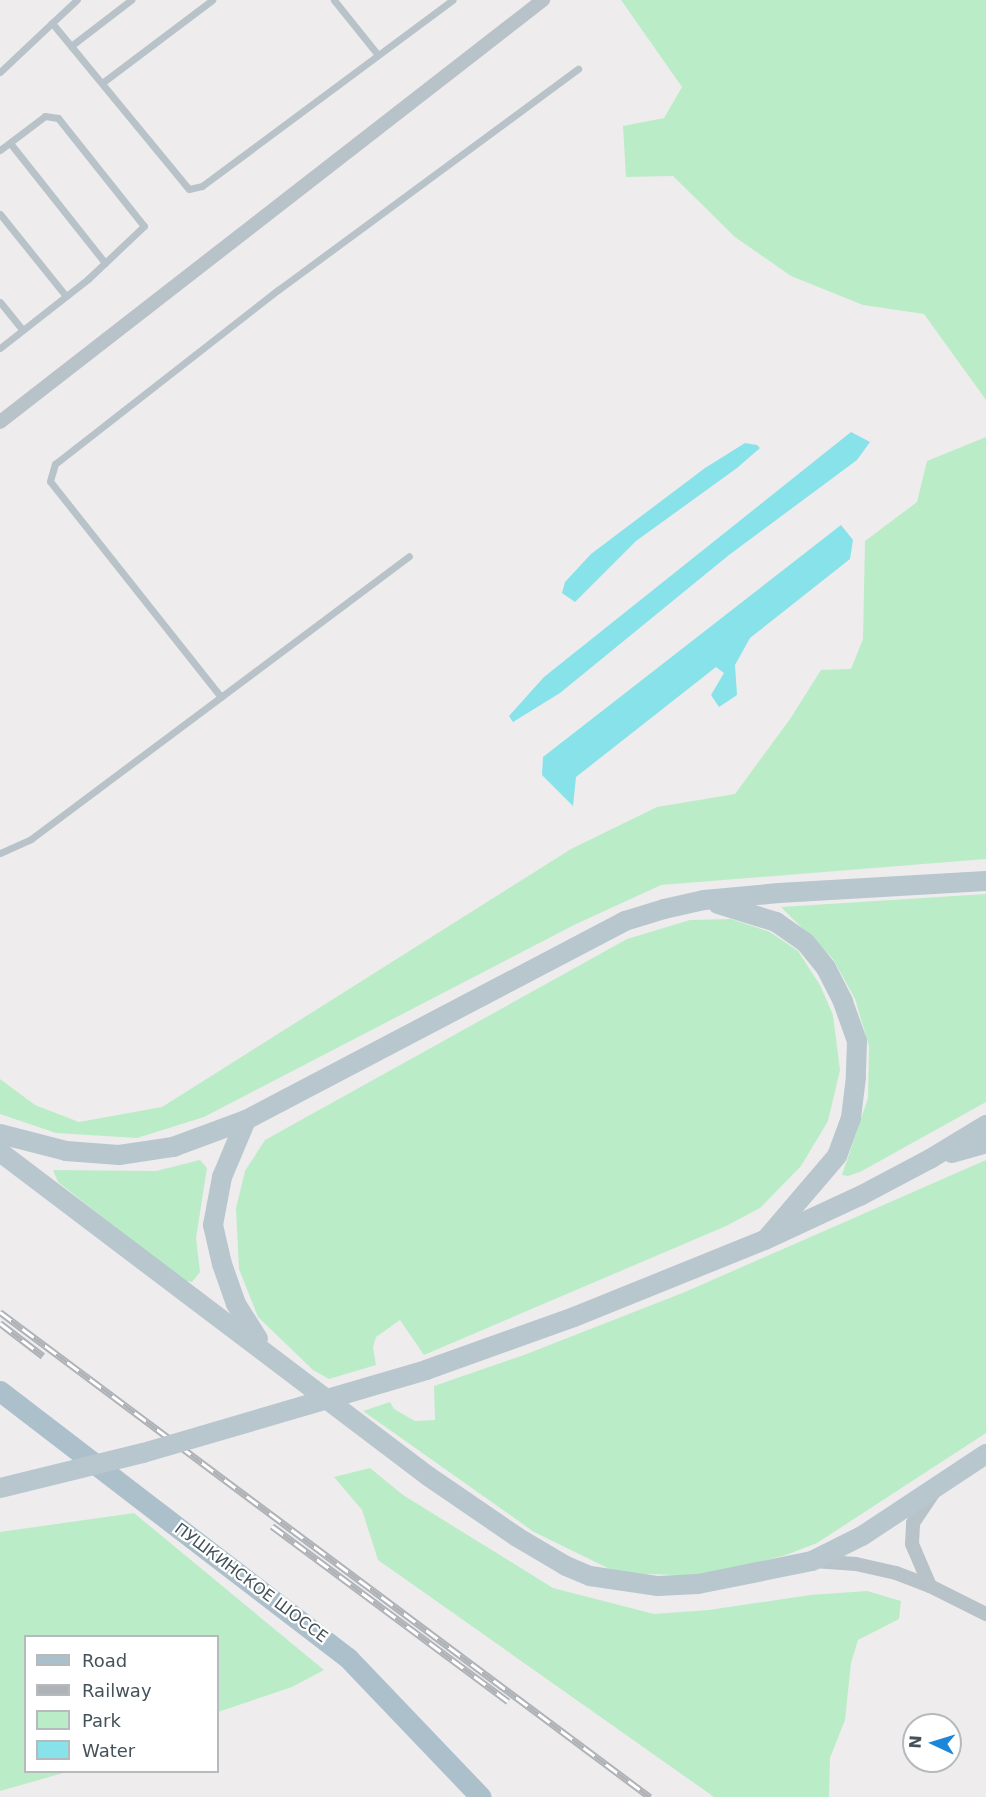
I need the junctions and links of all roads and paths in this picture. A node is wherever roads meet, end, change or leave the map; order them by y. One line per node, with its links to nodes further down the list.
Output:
1 (78, 0): 7 (lane)
2 (132, 0): 8 (lane)
3 (212, 0): 12 (lane)
4 (334, 0): 9 (lane)
5 (452, 0): 9 (lane)
6 (543, 0): 21 (street)
7 (52, 22): 8 (lane); 11 (lane)
8 (71, 46): 12 (lane)
9 (378, 55): 12 (lane)
10 (578, 69): 23 (lane)
11 (0, 72)
12 (102, 83)
13 (10, 142): 14 (lane); 16 (lane); 16 (lane)
14 (0, 150)
15 (0, 214): 17 (lane)
16 (105, 262): 17 (lane)
17 (66, 296): 19 (lane)
18 (0, 302): 19 (lane)
19 (23, 330): 20 (lane)
20 (0, 348)
21 (0, 422)
22 (409, 556): 23 (lane)
23 (221, 697): 24 (lane)
24 (0, 853)
25 (986, 881): 26 (street)
26 (704, 900): 27 (street); 33 (street)
27 (246, 1120): 29 (street); 34 (street)
28 (986, 1125): 32 (street)
29 (0, 1134)
30 (986, 1143): 32 (street)
31 (0, 1152): 34 (street)
32 (930, 1159): 33 (street)
33 (765, 1240): 37 (street, bridge)
34 (265, 1351): 39 (street)
35 (0, 1391): 42 (main road, ПУШКИНСКОЕ ШОССЕ)
36 (986, 1454): 38 (street)
37 (0, 1488)
38 (935, 1489): 39 (street); 40 (street)
39 (812, 1561): 40 (street)
40 (930, 1586): 41 (street)
41 (986, 1614)
42 (481, 1797)

